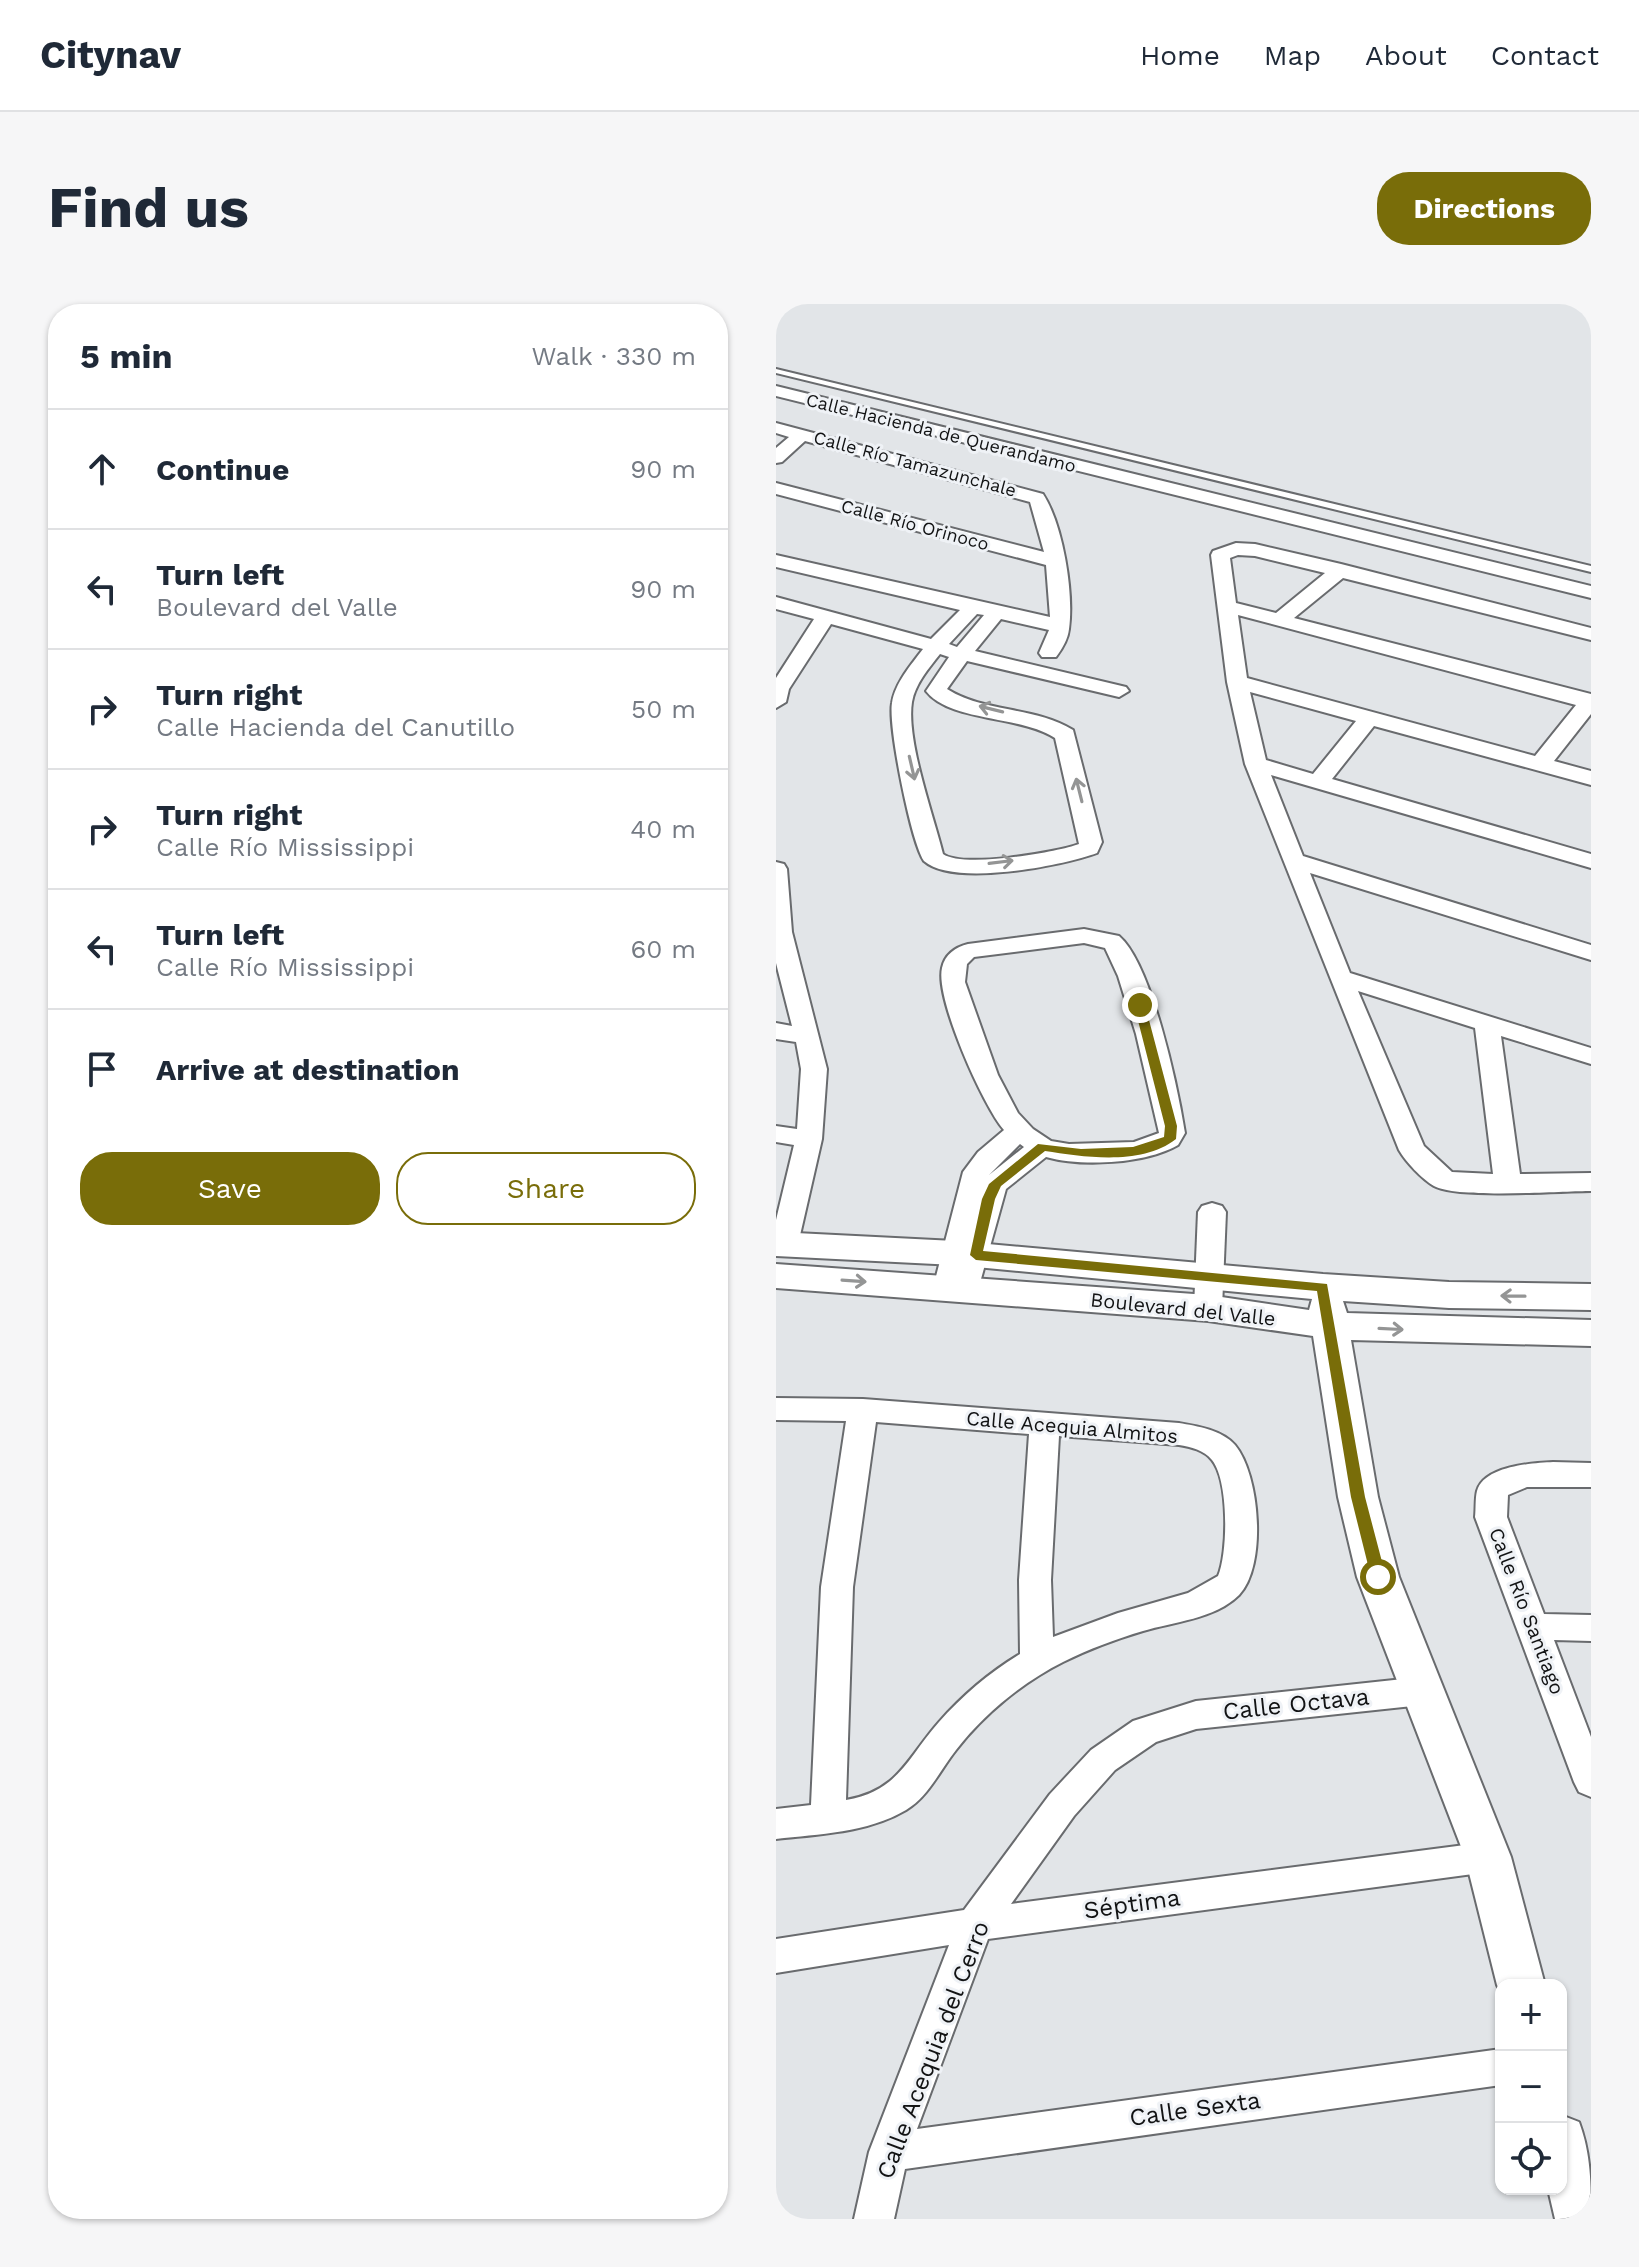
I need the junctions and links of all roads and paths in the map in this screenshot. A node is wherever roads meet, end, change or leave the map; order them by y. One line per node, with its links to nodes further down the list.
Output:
1 (776, 371): 9 (lane)
2 (776, 391): 11 (street, Calle Hacienda de Querandamo)
3 (776, 428): 4 (street, Calle Río Tamazunchale)
4 (789, 440): 5 (street); 8 (street, Calle Río Tamazunchale)
5 (776, 458)
6 (776, 488): 8 (street, Calle Río Orinoco)
7 (776, 561): 14 (street)
8 (1054, 561): 18 (street, Calle Río Tamazunchale)
9 (1591, 569)
10 (1341, 570): 13 (street); 17 (street); 19 (street)
11 (1591, 592)
12 (776, 603): 16 (street)
13 (1229, 607): 17 (street); 23 (street)
14 (972, 608): 15 (street); 20 (street)
15 (996, 613): 18 (street); 22 (street)
16 (826, 616): 20 (street); 26 (street)
17 (1280, 620): 25 (street)
18 (1060, 627): 21 (street, Calle Río Tamazunchale)
19 (1591, 634)
20 (935, 646): 22 (street); 22 (street, one-way to 22)
21 (1049, 653)
22 (962, 654): 24 (street)
23 (1237, 682): 27 (street); 28 (street)
24 (1119, 691)
25 (1590, 701): 29 (street)
26 (776, 702)
27 (1371, 716): 29 (street); 31 (street)
28 (1256, 764): 31 (street); 32 (street)
29 (1540, 764): 30 (street)
30 (1591, 778)
31 (1318, 782): 33 (street)
32 (1293, 860): 36 (street); 37 (street)
33 (1591, 861)
34 (776, 869): 35 (street)
35 (778, 932): 40 (street)
36 (1591, 953)
37 (1340, 978): 38 (street); 47 (street)
38 (1487, 1024): 41 (street); 47 (street)
39 (776, 1031): 40 (street)
40 (807, 1036): 44 (street)
41 (1591, 1056)
42 (1019, 1131): 45 (street); 45 (street); 50 (street)
43 (776, 1134): 44 (street)
44 (809, 1139): 49 (street)
45 (1042, 1147): 50 (street)
46 (1591, 1182): 47 (street)
47 (1508, 1183)
48 (1212, 1212): 51 (street)
49 (779, 1255): 50 (street, Boulevard del Valle)
50 (961, 1272): 51 (street, Boulevard del Valle)
51 (1209, 1292): 53 (street, Boulevard del Valle)
52 (1591, 1297): 53 (street, Boulevard del Valle, one-way to 53)
53 (1327, 1307): 54 (street, Boulevard del Valle, one-way to 54); 62 (street)
54 (1591, 1333)
55 (776, 1409): 56 (street, Calle Acequia Almitos)
56 (863, 1410): 57 (street, Calle Acequia Almitos); 65 (street)
57 (1045, 1425): 61 (street); 61 (street, Calle Acequia Almitos)
58 (1591, 1475): 59 (street, Calle Río Santiago)
59 (1532, 1627): 60 (street); 64 (street, Calle Río Santiago)
60 (1591, 1628)
61 (1037, 1660): 65 (street, Calle Acequia Almitos)
62 (1422, 1691): 63 (street, Calle Octava); 67 (street)
63 (1171, 1721): 68 (street, Calle Acequia del Cerro)
64 (1591, 1782)
65 (828, 1817): 66 (street, Calle Acequia Almitos)
66 (776, 1824)
67 (1488, 1857): 68 (street, Séptima); 70 (street)
68 (975, 1925): 69 (street, Séptima); 72 (street, Calle Acequia del Cerro)
69 (776, 1956)
70 (1519, 1979)
71 (1495, 2068): 72 (street, Calle Sexta)
72 (889, 2152): 74 (street, Calle Acequia del Cerro)
73 (1567, 2163): 75 (street)
74 (874, 2219)
75 (1581, 2219)

